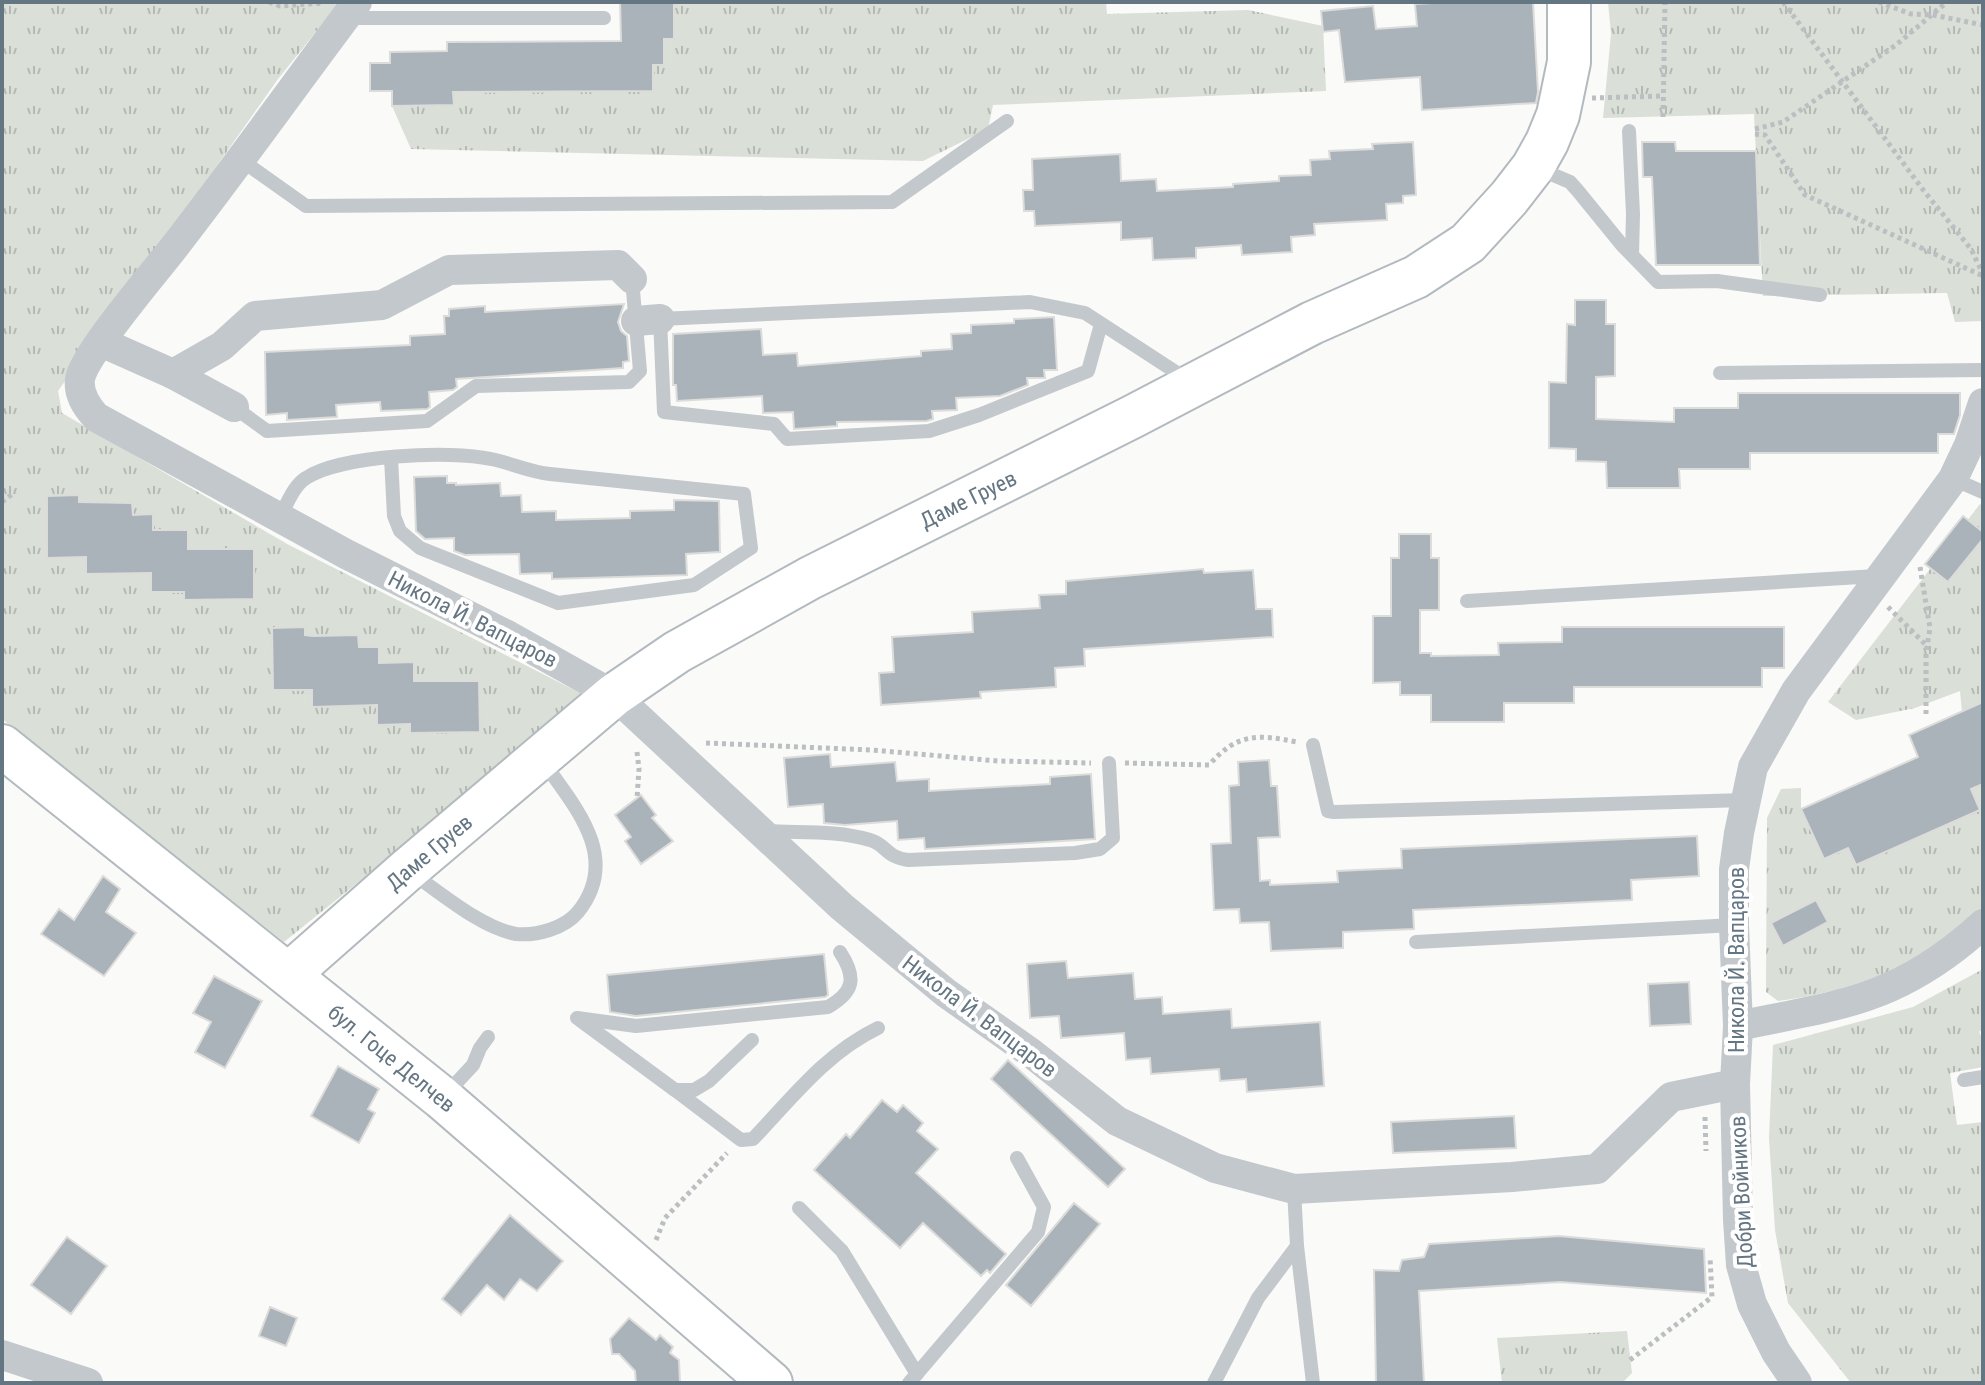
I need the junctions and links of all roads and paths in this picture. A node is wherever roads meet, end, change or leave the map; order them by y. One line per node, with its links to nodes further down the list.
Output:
1 (269, 2): 7 (path)
2 (1569, 2): 13 (main road, Даме Груев)
3 (1665, 2): 12 (path)
4 (1783, 2): 11 (path)
5 (1879, 2): 8 (path)
6 (1947, 2): 8 (path)
7 (344, 7): 9 (lane); 17 (street, Никола Й. Вапцаров)
8 (1933, 15): 10 (path); 11 (path)
9 (604, 18)
10 (1983, 25)
11 (1842, 80): 20 (path); 20 (path)
12 (1663, 96): 13 (path); 14 (path)
13 (1561, 99): 18 (main road, Даме Груев)
14 (1663, 117)
15 (1007, 121): 17 (lane)
16 (1629, 131): 19 (lane)
17 (241, 160): 25 (street, Никола Й. Вапцаров)
18 (1533, 167): 19 (lane); 29 (main road, Даме Груев)
19 (1632, 255): 22 (lane)
20 (1983, 275)
21 (632, 279): 23 (lane); 28 (street)
22 (1820, 295)
23 (648, 320): 24 (lane); 24 (lane); 31 (lane)
24 (1101, 324): 29 (lane)
25 (101, 342): 28 (street); 37 (street, Никола Й. Вапцаров)
26 (1983, 370): 27 (lane)
27 (1720, 373)
28 (173, 374): 31 (street)
29 (1195, 384): 42 (main road, Даме Груев)
30 (1983, 403): 33 (street, Никола Й. Вапцаров)
31 (234, 407)
32 (391, 458): 32 (lane); 37 (lane)
33 (1953, 479): 35 (lane); 38 (street, Никола Й. Вапцаров)
34 (15, 492): 36 (path)
35 (1983, 492)
36 (2, 502)
37 (279, 518): 42 (street, Никола Й. Вапцаров)
38 (1912, 535): 39 (street, Никола Й. Вапцаров); 41 (path)
39 (1876, 583): 40 (lane); 41 (path); 49 (street, Никола Й. Вапцаров)
40 (1467, 601)
41 (1927, 646): 43 (path)
42 (614, 695): 44 (street, Никола Й. Вапцаров); 47 (main road, Даме Груев)
43 (1926, 717)
44 (665, 742): 48 (path); 50 (street, Никола Й. Вапцаров)
45 (1313, 745): 48 (path); 49 (lane)
46 (2, 746): 56 (main road, бул. Гоце Делчев)
47 (540, 757): 51 (main road, Даме Груев); 51 (lane)
48 (1109, 763): 50 (lane)
49 (1745, 800): 52 (street, Никола Й. Вапцаров)
50 (763, 831): 70 (street, Никола Й. Вапцаров)
51 (407, 870): 56 (main road, Даме Груев)
52 (1734, 925): 54 (lane); 57 (street, Никола Й. Вапцаров)
53 (1979, 936): 57 (street)
54 (1416, 942)
55 (840, 952): 64 (lane)
56 (289, 974): 66 (main road, бул. Гоце Делчев)
57 (1738, 1026): 63 (street, Никола Й. Вапцаров)
58 (878, 1028): 67 (lane)
59 (488, 1037): 66 (lane)
60 (752, 1040): 64 (lane)
61 (1983, 1077): 62 (lane)
62 (1964, 1080)
63 (1735, 1084): 65 (street, Никола Й. Вапцаров); 82 (street, Добри Войников)
64 (675, 1090): 67 (lane)
65 (1704, 1091): 68 (path); 70 (street, Никола Й. Вапцаров)
66 (442, 1098): 74 (main road, бул. Гоце Делчев)
67 (741, 1140): 74 (path)
68 (1707, 1154)
69 (1017, 1158): 77 (lane)
70 (1294, 1189): 72 (lane)
71 (799, 1208): 77 (lane)
72 (1297, 1246): 80 (lane); 81 (lane)
73 (1710, 1249): 76 (path)
74 (649, 1277): 78 (main road, бул. Гоце Делчев)
75 (2, 1355): 79 (street)
76 (1630, 1360)
77 (913, 1379)
78 (762, 1381)
79 (88, 1383)
80 (1214, 1383)
81 (1313, 1383)
82 (1797, 1383)

